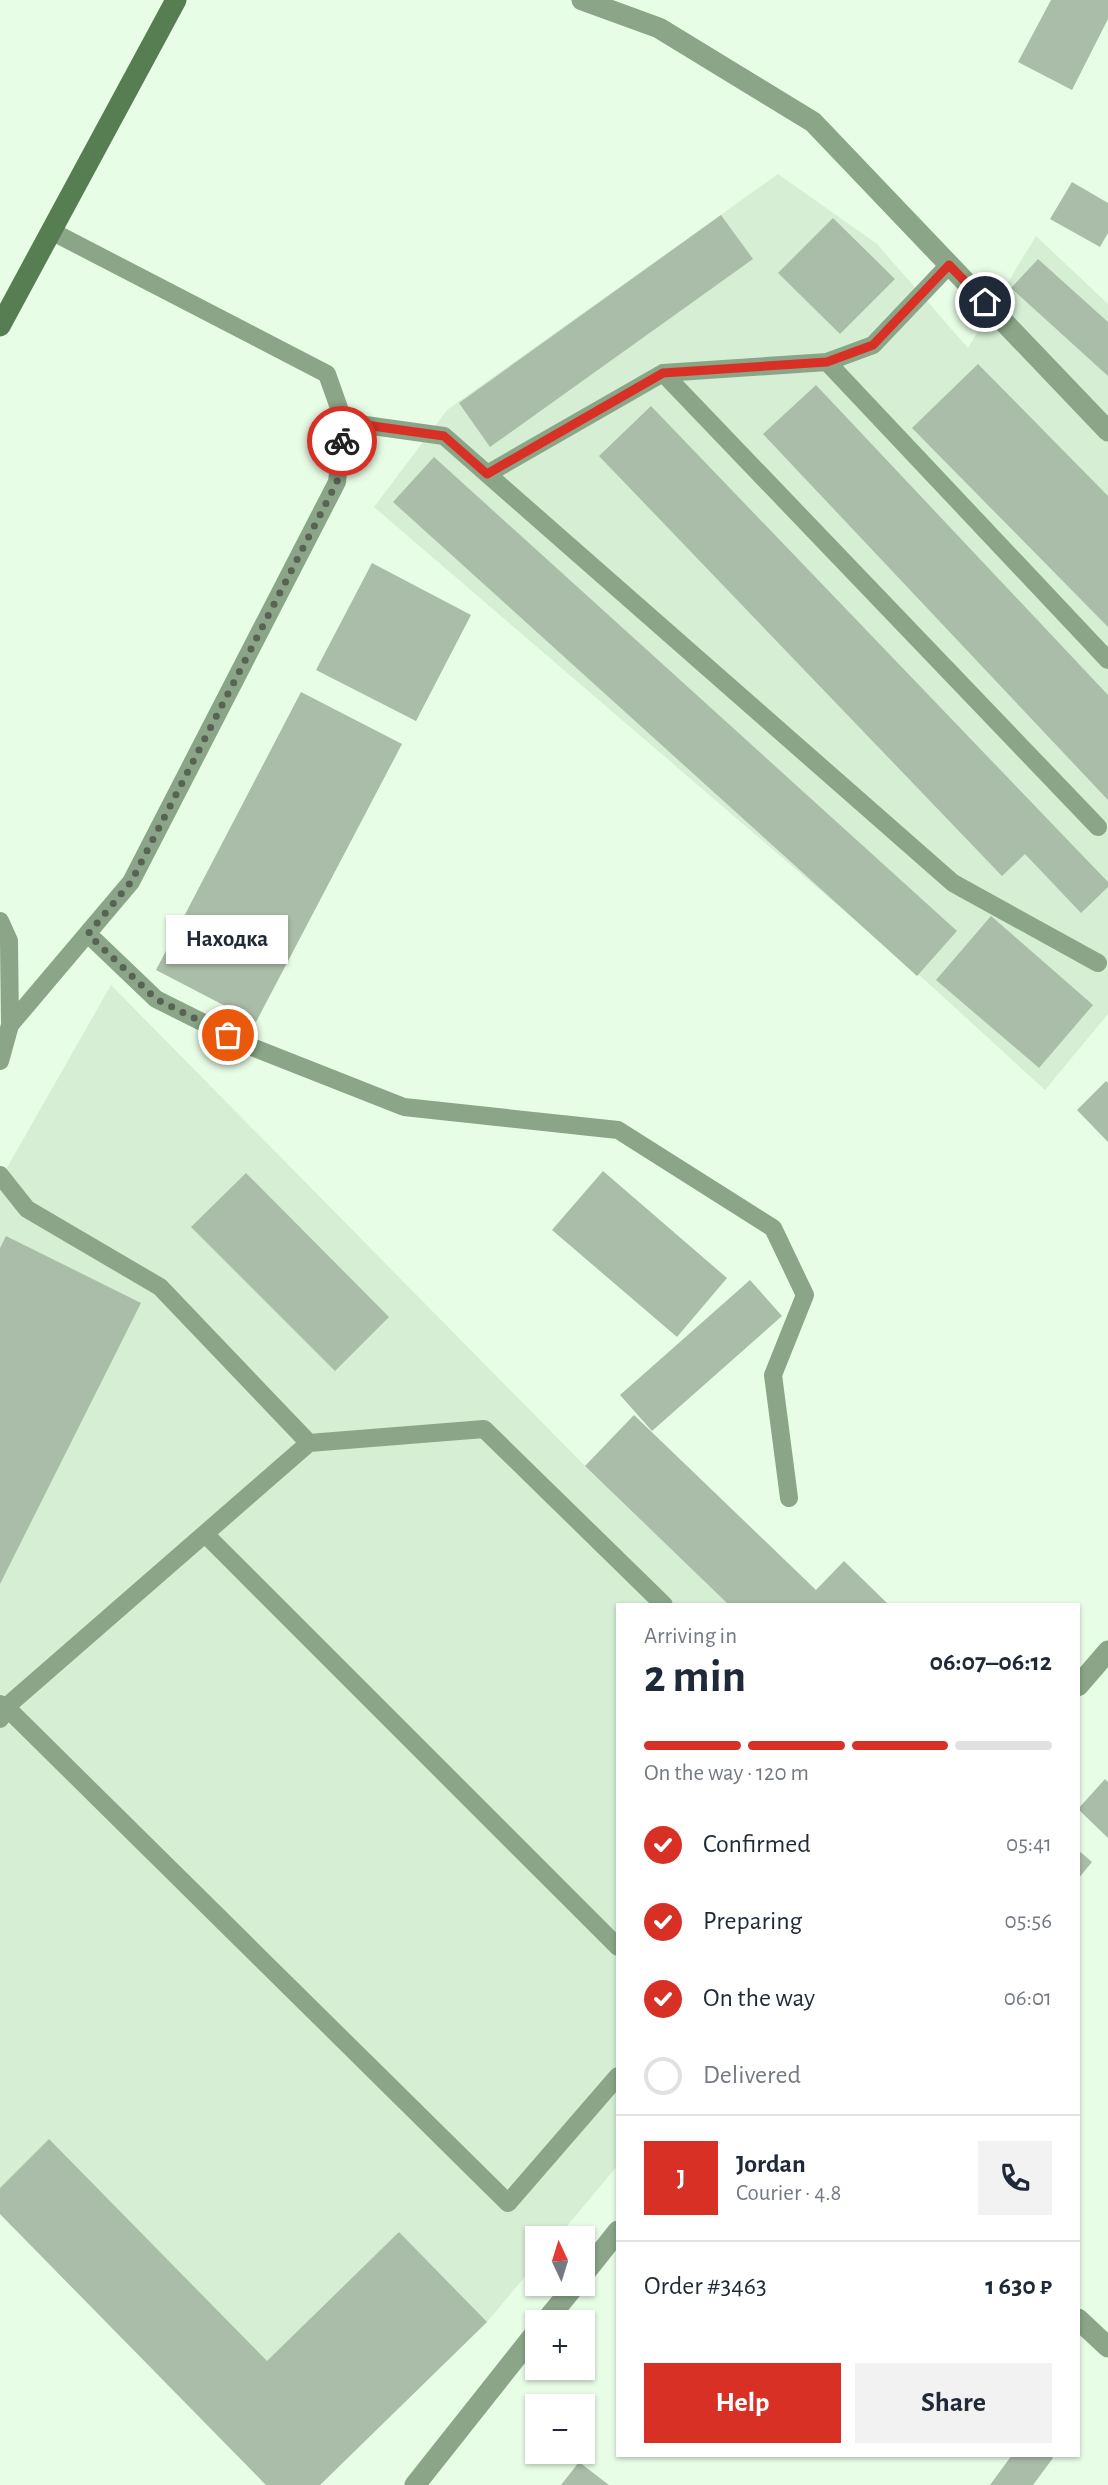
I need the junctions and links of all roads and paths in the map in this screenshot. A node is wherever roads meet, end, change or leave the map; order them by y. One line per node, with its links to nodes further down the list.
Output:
1 (176, 0): 3 (main road)
2 (582, 0): 4 (street)
3 (51, 231): 5 (main road); 8 (lane)
4 (949, 265): 6 (lane); 9 (street)
5 (0, 326)
6 (827, 362): 7 (lane); 11 (lane)
7 (663, 373): 10 (lane); 12 (lane)
8 (344, 422): 10 (lane); 14 (lane)
9 (1108, 431)
10 (487, 474): 15 (lane)
11 (1108, 660)
12 (1098, 827)
13 (0, 921): 16 (lane)
14 (88, 934): 16 (lane); 20 (lane)
15 (1098, 963)
16 (10, 1025): 17 (lane)
17 (0, 1061)
18 (0, 1175): 19 (lane)
19 (309, 1443): 21 (lane); 22 (lane)
20 (789, 1499)
21 (205, 1534): 25 (lane); 26 (lane)
22 (662, 1603)
23 (1108, 1651): 24 (street)
24 (1080, 1684)
25 (2, 1710): 27 (lane)
26 (616, 1945)
27 (616, 2078)
28 (616, 2234): 29 (street)
29 (595, 2260)
30 (566, 2296): 31 (street)
31 (555, 2310)
32 (1080, 2321): 34 (street)
33 (525, 2346): 35 (street)
34 (1108, 2347)
35 (415, 2485)

